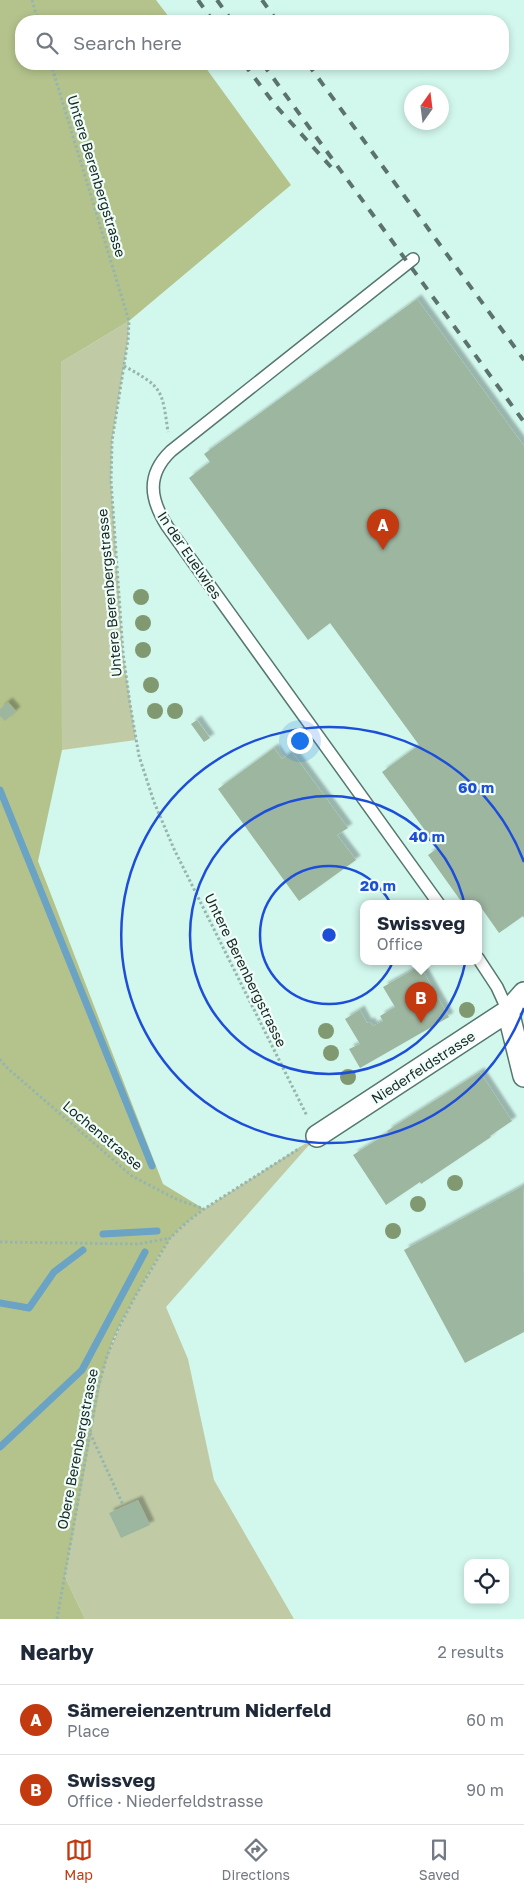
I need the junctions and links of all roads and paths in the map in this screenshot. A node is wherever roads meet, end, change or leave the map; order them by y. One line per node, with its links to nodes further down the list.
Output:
1 (32, 0): 2 (path)
2 (36, 15)
3 (53, 70): 5 (path, Untere Berenbergstrasse)
4 (413, 259): 6 (lane, In der Euelwies)
5 (124, 366): 6 (path); 13 (path, Untere Berenbergstrasse)
6 (171, 451): 7 (lane, In der Euelwies)
7 (437, 900)
8 (482, 964): 10 (lane)
9 (524, 992): 10 (street, Niederfeldstrasse)
10 (508, 1011): 12 (street); 14 (street, Niederfeldstrasse)
11 (0, 1059): 15 (path, Lochenstrasse)
12 (524, 1076)
13 (297, 1097)
14 (317, 1136): 15 (path)
15 (204, 1210): 16 (path)
16 (170, 1238): 17 (path); 18 (path, Obere Berenbergstrasse)
17 (0, 1242)
18 (90, 1433): 19 (path); 20 (path, Obere Berenbergstrasse)
19 (123, 1505)
20 (57, 1619)

